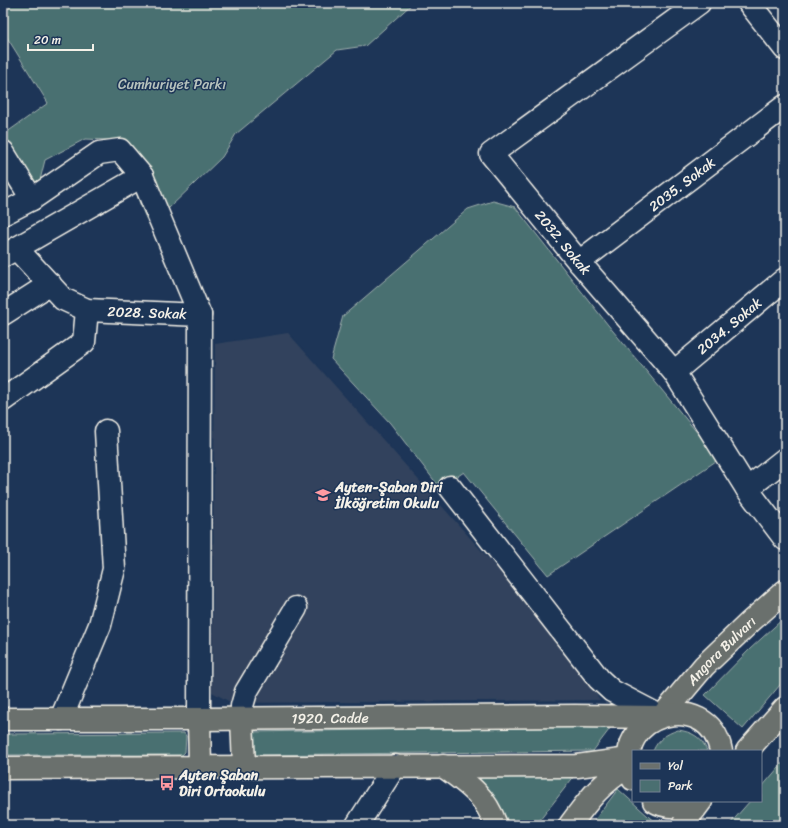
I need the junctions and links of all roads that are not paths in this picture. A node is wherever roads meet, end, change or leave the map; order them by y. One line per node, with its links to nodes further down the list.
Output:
1 (699, 3): 10 (street, 2032. Sokak)
2 (749, 3): 3 (street)
3 (785, 49)
4 (785, 106): 10 (street, 2035. Sokak)
5 (3, 152): 7 (street)
6 (142, 176): 7 (street, 2028. Sokak); 9 (street, 2028. Sokak); 15 (street, 2028. Sokak)
7 (32, 199): 8 (street, 2028. Sokak)
8 (3, 214)
9 (10, 252): 12 (street, 2028. Sokak)
10 (579, 262): 16 (street, 2032. Sokak)
11 (785, 278): 16 (street, 2034. Sokak)
12 (50, 284): 13 (street, 2028. Sokak); 14 (street)
13 (87, 310): 15 (street, 2028. Sokak); 17 (street)
14 (3, 314)
15 (200, 315): 28 (street)
16 (674, 372): 21 (street, 2032. Sokak)
17 (3, 400)
18 (106, 431): 27 (street)
19 (785, 459): 21 (street)
20 (450, 487): 26 (street)
21 (747, 489): 22 (street, 2032. Sokak)
22 (785, 539)
23 (785, 591): 26 (main road, Angora Bulvarı)
24 (296, 608): 29 (street)
25 (785, 708): 32 (main road)
26 (660, 716): 29 (main road, 1920. Cadde); 31 (main road); 38 (main road, Angora Bulvarı)
27 (61, 719): 28 (main road, 1920. Cadde); 30 (main road, 1920. Cadde)
28 (199, 719): 29 (main road, 1920. Cadde); 33 (main road)
29 (242, 719): 34 (main road)
30 (3, 720)
31 (721, 750)
32 (748, 750)
33 (200, 766): 34 (main road); 37 (main road)
34 (244, 766): 35 (main road)
35 (395, 766): 36 (main road); 42 (street)
36 (443, 766): 38 (main road); 43 (main road)
37 (3, 768)
38 (630, 768): 44 (main road)
39 (657, 802): 40 (main road)
40 (695, 802)
41 (700, 802): 45 (main road)
42 (357, 825)
43 (496, 825)
44 (570, 825)
45 (683, 825)

